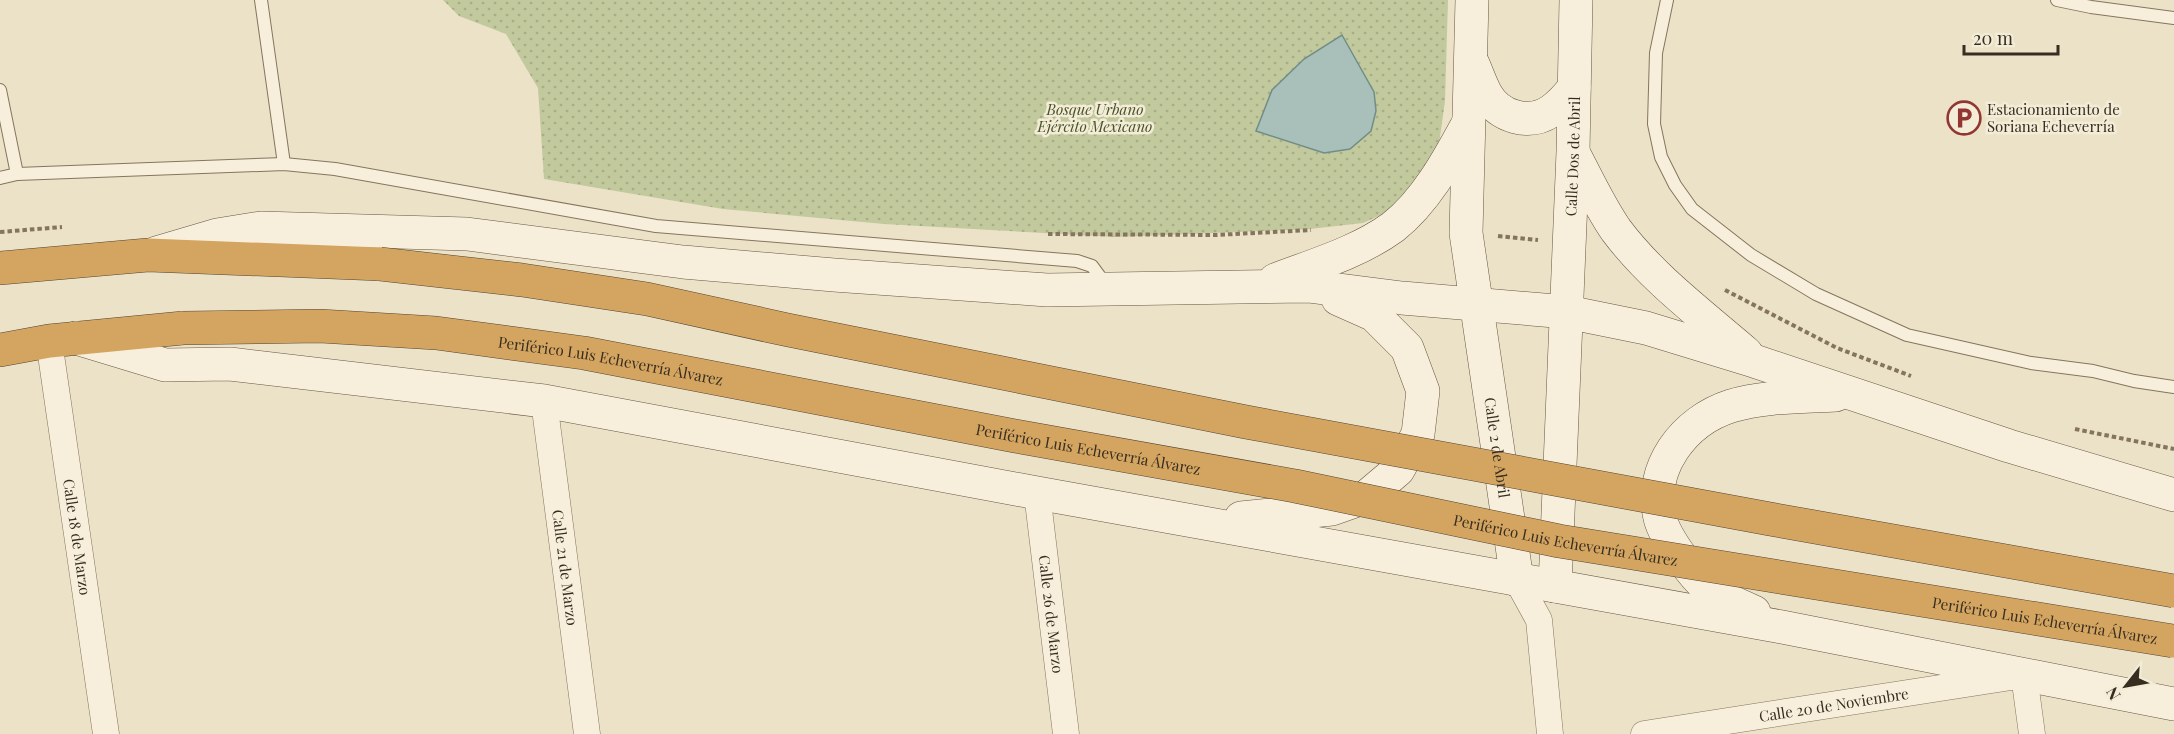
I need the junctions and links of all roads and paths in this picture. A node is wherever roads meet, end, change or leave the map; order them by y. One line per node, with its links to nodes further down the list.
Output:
1 (261, 0): 12 (lane)
2 (1472, 0): 7 (street)
3 (1576, 0): 8 (street, Calle Dos de Abril)
4 (1666, 0): 25 (lane)
5 (2057, 0): 6 (lane)
6 (2174, 18)
7 (1472, 59): 8 (street); 10 (street)
8 (1574, 88): 11 (street, Calle Dos de Abril)
9 (0, 90): 13 (lane)
10 (1468, 122): 17 (street); 20 (street)
11 (1573, 152): 21 (street, Calle Dos de Abril); 24 (street)
12 (284, 164): 13 (lane); 19 (lane)
13 (17, 174): 14 (lane)
14 (0, 178)
15 (148, 255): 16 (highway); 19 (street); 33 (highway, bridge)
16 (0, 268)
17 (1257, 286): 18 (street); 19 (street)
18 (1308, 286): 20 (street); 30 (street)
19 (1108, 289)
20 (1477, 305): 21 (street); 31 (street, Calle 2 de Abril)
21 (1567, 312): 24 (street); 32 (street)
22 (62, 339): 23 (highway, Periférico Luis Echeverría Álvarez); 27 (street); 36 (highway, Periférico Luis Echeverría Álvarez, bridge); 39 (street, Calle 18 de Marzo)
23 (0, 350)
24 (1754, 361): 26 (street)
25 (2174, 387)
26 (1853, 394): 29 (street); 35 (street)
27 (544, 401): 28 (street); 40 (street, Calle 21 de Marzo)
28 (1037, 494): 30 (street); 41 (street, Calle 26 de Marzo)
29 (2174, 495)
30 (1203, 522): 31 (street)
31 (1517, 580): 32 (street); 34 (street, Calle 2 de Abril)
32 (1555, 586): 34 (street); 35 (street)
33 (2174, 591)
34 (1539, 620): 42 (street, Calle 2 de Abril)
35 (1782, 627): 37 (street)
36 (2174, 641)
37 (2024, 675): 38 (street); 43 (street, Calle 20 de Noviembre); 44 (street)
38 (2174, 704)
39 (106, 734)
40 (587, 734)
41 (1066, 734)
42 (1550, 734)
43 (1644, 734)
44 (2032, 734)

